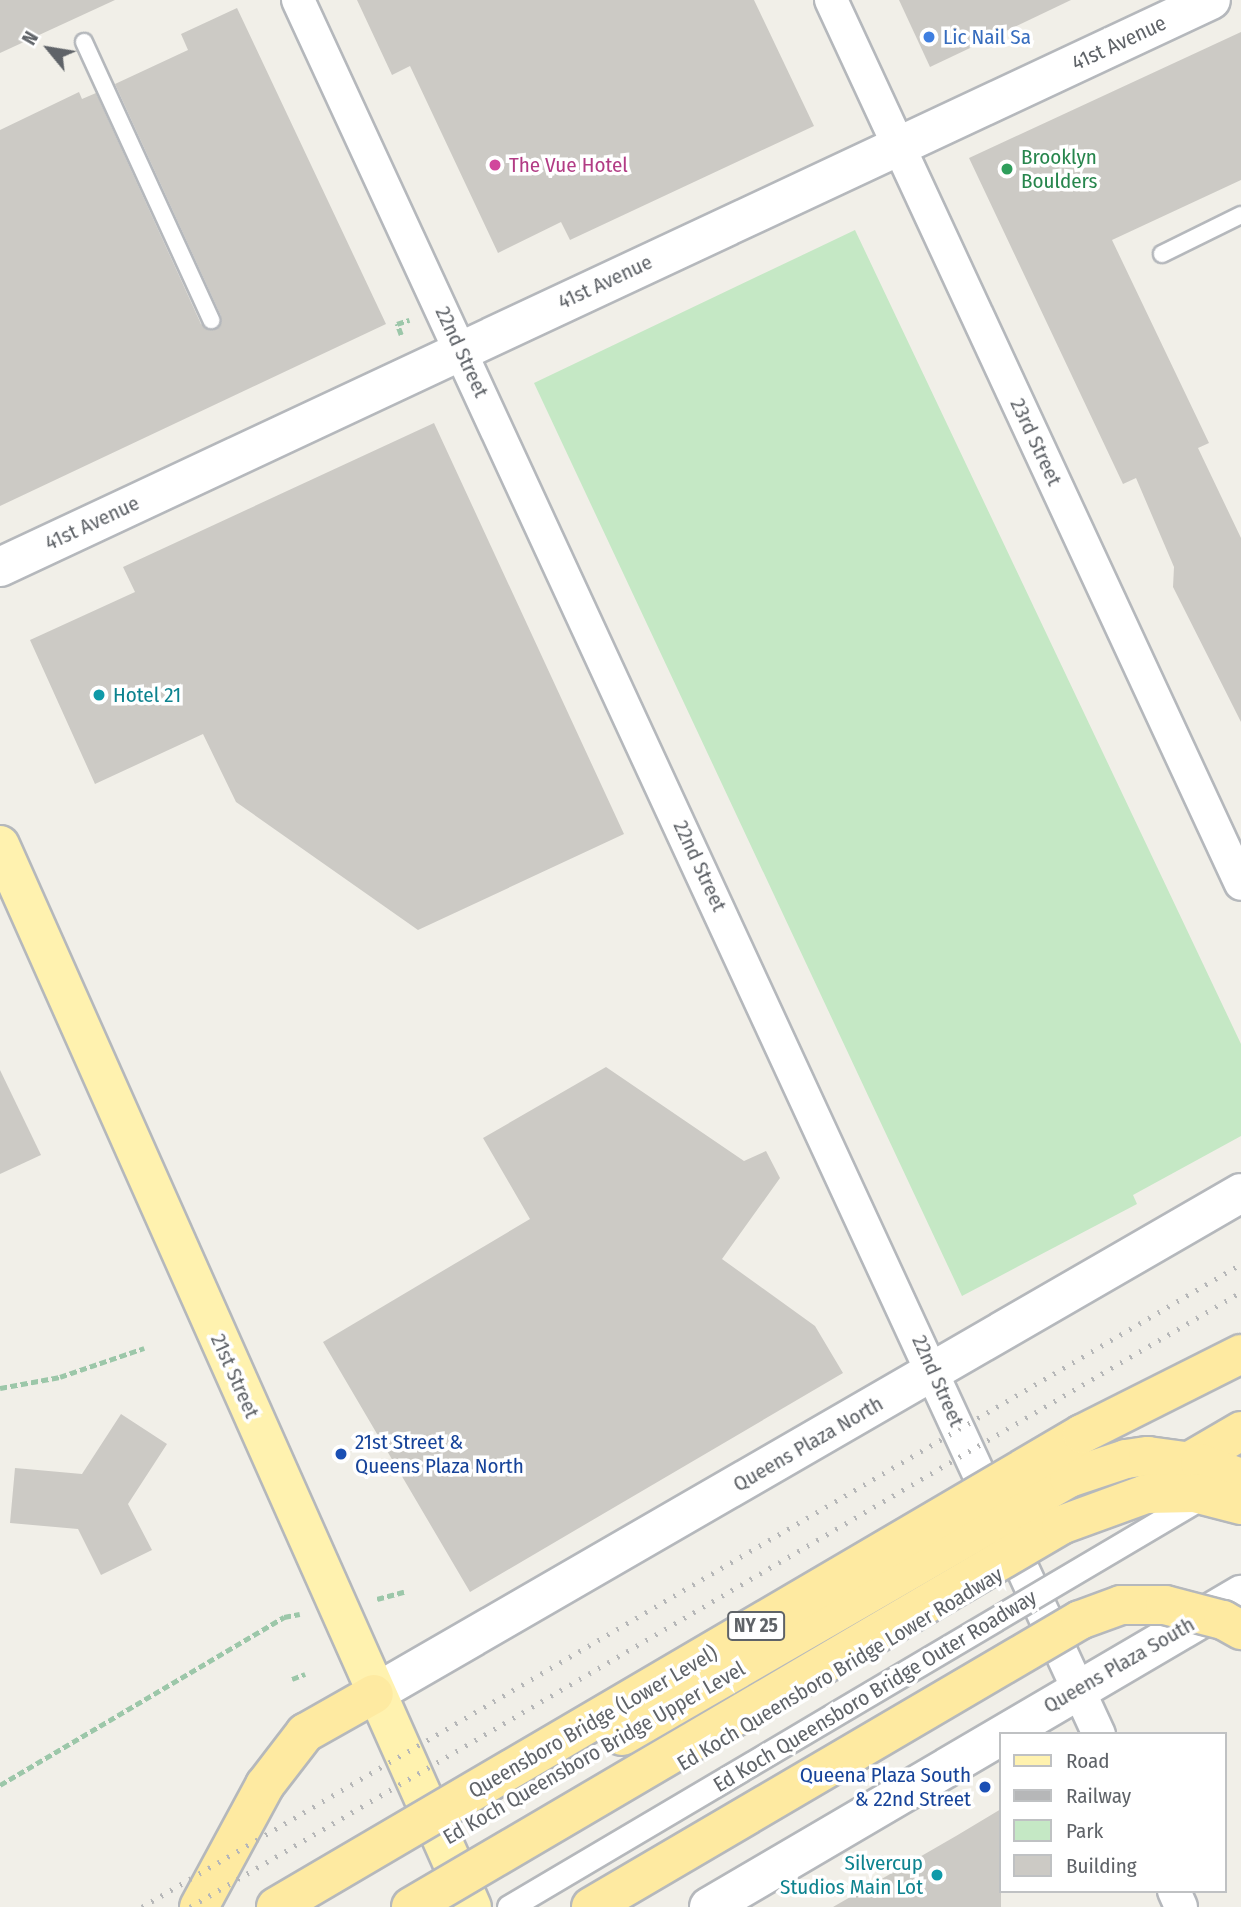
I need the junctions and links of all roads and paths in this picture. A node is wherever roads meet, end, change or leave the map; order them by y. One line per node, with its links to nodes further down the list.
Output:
1 (298, 0): 11 (street, 22nd Street)
2 (831, 0): 5 (street, 23rd Street)
3 (1212, 0): 5 (main road, 41st Avenue)
4 (83, 42): 8 (lane)
5 (898, 146): 11 (main road, 41st Avenue); 14 (street, 23rd Street)
6 (1241, 215): 7 (lane)
7 (1162, 254)
8 (211, 320)
9 (409, 320): 10 (path)
10 (401, 335)
11 (461, 349): 12 (main road, 41st Avenue); 18 (street, 22nd Street)
12 (0, 567)
13 (0, 845): 29 (main road, 21st Street)
14 (1241, 884)
15 (1241, 1193): 18 (main road, Queens Plaza North)
16 (144, 1348): 19 (path)
17 (1241, 1354): 35 (highway, Queensboro Bridge (Lower Level) / NY 25, bridge)
18 (934, 1371): 28 (street, 22nd Street); 29 (main road, Queens Plaza North)
19 (0, 1388)
20 (1241, 1431): 38 (highway, Ed Koch Queensboro Bridge Lower Roadway, bridge)
21 (1241, 1476): 36 (highway, Ed Koch Queensboro Bridge Upper Level, bridge); 40 (street, Ed Koch Queensboro Bridge Outer Roadway, bridge)
22 (1241, 1505): 37 (highway, bridge)
23 (1241, 1595): 28 (main road, Queens Plaza South)
24 (268, 1627): 33 (path)
25 (1241, 1630): 41 (highway, bridge)
26 (305, 1674): 27 (path)
27 (292, 1679)
28 (1077, 1688): 30 (main road, Queens Plaza South); 31 (street, 22nd Street)
29 (374, 1694): 34 (highway); 39 (main road, 21st Street)
30 (1003, 1732)
31 (1098, 1732)
32 (1000, 1734): 42 (main road, Queens Plaza South)
33 (0, 1785)
34 (199, 1907)
35 (276, 1907)
36 (328, 1907)
37 (411, 1907)
38 (439, 1907)
39 (472, 1907)
40 (509, 1907)
41 (591, 1907)
42 (709, 1907)

